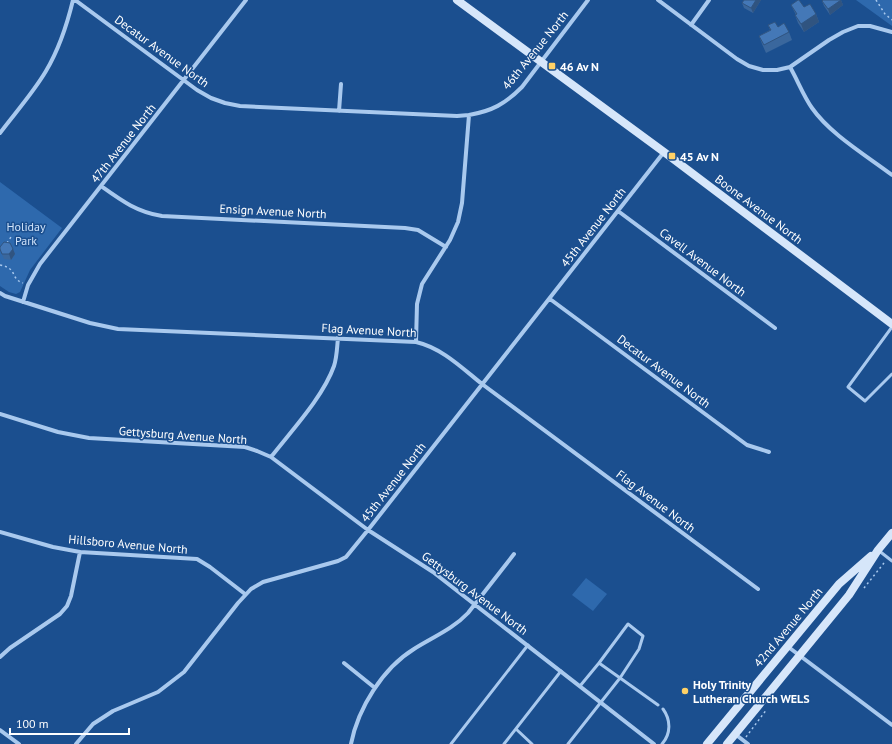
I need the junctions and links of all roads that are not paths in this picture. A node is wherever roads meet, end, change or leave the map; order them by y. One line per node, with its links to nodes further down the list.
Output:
1 (74, 0): 11 (street, Decatur Avenue North); 15 (street)
2 (246, 0): 11 (street, 47th Avenue North)
3 (457, 0): 9 (street, Boone Avenue North)
4 (588, 0): 9 (street, 46th Avenue North)
5 (658, 0): 7 (street)
6 (709, 0): 7 (street)
7 (691, 25): 10 (street)
8 (892, 32): 10 (street)
9 (540, 62): 14 (street, 46th Avenue North); 16 (street, Boone Avenue North)
10 (790, 67): 17 (street)
11 (184, 80): 13 (street, Decatur Avenue North); 18 (street, 47th Avenue North)
12 (341, 84): 13 (street)
13 (339, 111): 14 (street, Decatur Avenue North)
14 (469, 115): 20 (street)
15 (0, 133)
16 (664, 152): 19 (street, 45th Avenue North); 24 (street, Boone Avenue North)
17 (892, 175)
18 (102, 186): 20 (street, Ensign Avenue North); 23 (street, 47th Avenue North)
19 (618, 211): 22 (street, 45th Avenue North); 25 (street, Cavell Avenue North)
20 (446, 247): 27 (street)
21 (0, 293): 23 (street, Flag Avenue North)
22 (550, 299): 29 (street, 45th Avenue North); 31 (street, Decatur Avenue North)
23 (23, 302): 26 (street, Flag Avenue North)
24 (892, 326): 28 (lane)
25 (775, 328)
26 (338, 338): 27 (street, Flag Avenue North); 32 (street)
27 (416, 342): 29 (street, Flag Avenue North)
28 (892, 374)
29 (482, 384): 33 (street, 45th Avenue North); 40 (street, Flag Avenue North)
30 (0, 414): 32 (street, Gettysburg Avenue North)
31 (769, 452)
32 (271, 457): 33 (street, Gettysburg Avenue North)
33 (368, 530): 41 (street, 45th Avenue North); 42 (street, Gettysburg Avenue North)
34 (0, 532): 37 (street, Hillsboro Avenue North)
35 (892, 534): 36 (street, 42nd Avenue North)
36 (878, 550): 39 (lane); 44 (street, 42nd Avenue North); 45 (street, 42nd Avenue North)
37 (80, 552): 41 (street, Hillsboro Avenue North); 46 (street)
38 (514, 554): 42 (street)
39 (892, 561)
40 (758, 589)
41 (245, 594): 61 (street, 45th Avenue North)
42 (475, 604): 43 (street, Gettysburg Avenue North); 52 (street)
43 (528, 645): 49 (street, Gettysburg Avenue North); 63 (lane)
44 (787, 646): 45 (street); 69 (street, 42nd Avenue North)
45 (800, 656): 56 (street); 59 (street, 42nd Avenue North)
46 (0, 657)
47 (344, 663): 52 (street)
48 (599, 663): 50 (lane); 50 (lane); 51 (lane)
49 (561, 671): 51 (street, Gettysburg Avenue North); 57 (lane)
50 (620, 678): 53 (lane); 54 (lane)
51 (580, 686): 53 (street, Gettysburg Avenue North)
52 (375, 688): 62 (street)
53 (601, 702): 66 (lane); 67 (street, Gettysburg Avenue North)
54 (658, 705)
55 (663, 709): 68 (lane)
56 (892, 725)
57 (516, 729): 64 (lane); 65 (lane)
58 (0, 730): 60 (street)
59 (735, 734): 70 (street, 42nd Avenue North); 71 (street)
60 (18, 744)
61 (76, 744)
62 (351, 744)
63 (451, 744)
64 (504, 744)
65 (532, 744)
66 (568, 744)
67 (654, 744)
68 (662, 744)
69 (707, 744)
70 (727, 744)
71 (748, 744)

